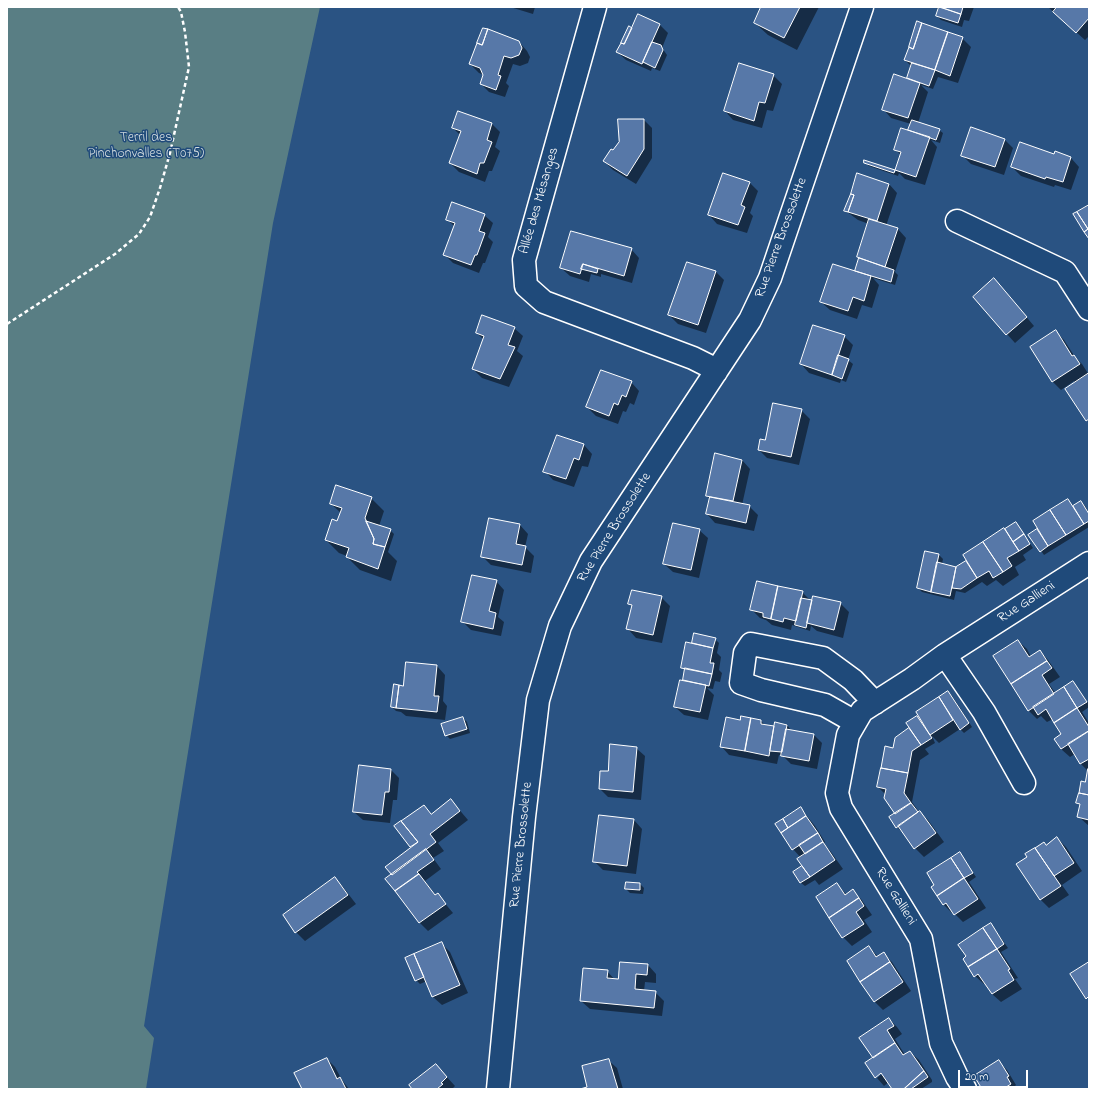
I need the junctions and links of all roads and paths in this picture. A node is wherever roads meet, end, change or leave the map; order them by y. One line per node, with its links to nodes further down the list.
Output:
1 (178, 7): 6 (path)
2 (595, 7): 7 (street, Allée des Mésanges)
3 (862, 7): 7 (street, Rue Pierre Brossolette)
4 (957, 221): 5 (street)
5 (1089, 309)
6 (7, 324)
7 (716, 372): 14 (street, Rue Pierre Brossolette)
8 (1089, 563): 9 (street, Rue Gallieni)
9 (945, 656): 10 (street, Rue Gallieni); 12 (street)
10 (875, 703): 11 (street, Rue Gallieni); 11 (street)
11 (856, 722): 13 (street, Rue Gallieni)
12 (1024, 783)
13 (961, 1083)
14 (498, 1089)

